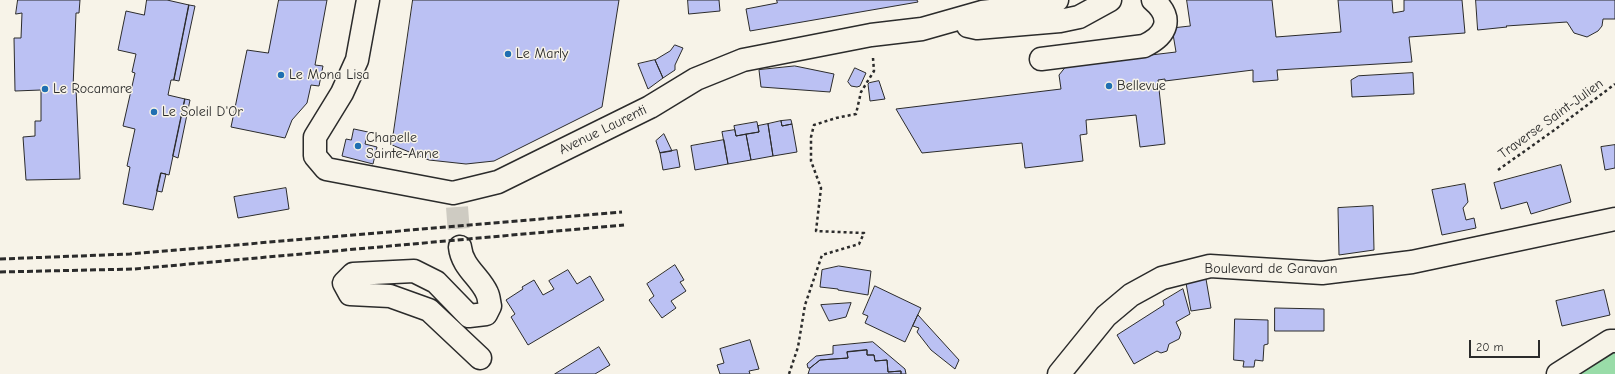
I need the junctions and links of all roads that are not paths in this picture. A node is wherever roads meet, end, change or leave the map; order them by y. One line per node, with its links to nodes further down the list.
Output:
1 (368, 0): 5 (street, Avenue Laurenti)
2 (1057, 0): 5 (street, Avenue Laurenti)
3 (1110, 0): 5 (street)
4 (1153, 0): 6 (street)
5 (950, 21)
6 (1041, 59)
7 (1615, 219): 11 (street, Boulevard de Garavan)
8 (460, 247): 10 (street)
9 (1615, 341): 12 (street)
10 (480, 358)
11 (1059, 374)
12 (1558, 374)

